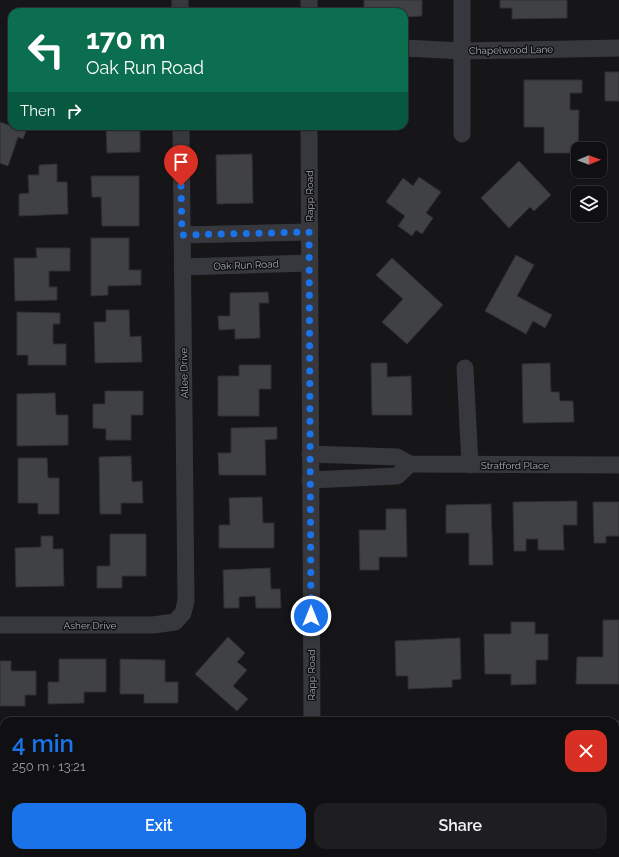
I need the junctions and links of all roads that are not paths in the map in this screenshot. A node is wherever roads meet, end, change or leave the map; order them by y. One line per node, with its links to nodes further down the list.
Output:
1 (462, 0): 4 (street)
2 (408, 48): 4 (street, Chapelwood Lane)
3 (619, 48): 4 (street, Chapelwood Lane)
4 (463, 51): 7 (street)
5 (181, 130): 9 (street, Atlee Drive)
6 (309, 130): 8 (street, Rapp Road)
7 (462, 134)
8 (309, 232): 9 (street); 10 (street, Rapp Road)
9 (182, 235): 11 (street, Atlee Drive)
10 (309, 263): 11 (street, Oak Run Road); 13 (street, Rapp Road)
11 (182, 267): 18 (street, Atlee Drive)
12 (465, 368): 15 (street)
13 (310, 454): 14 (street, Stratford Place); 17 (street, Rapp Road)
14 (410, 464): 15 (street, Stratford Place); 17 (street)
15 (470, 465): 16 (street, Stratford Place)
16 (619, 465)
17 (310, 480): 20 (street, Rapp Road)
18 (179, 619): 19 (street, Asher Drive)
19 (0, 625)
20 (312, 717)

